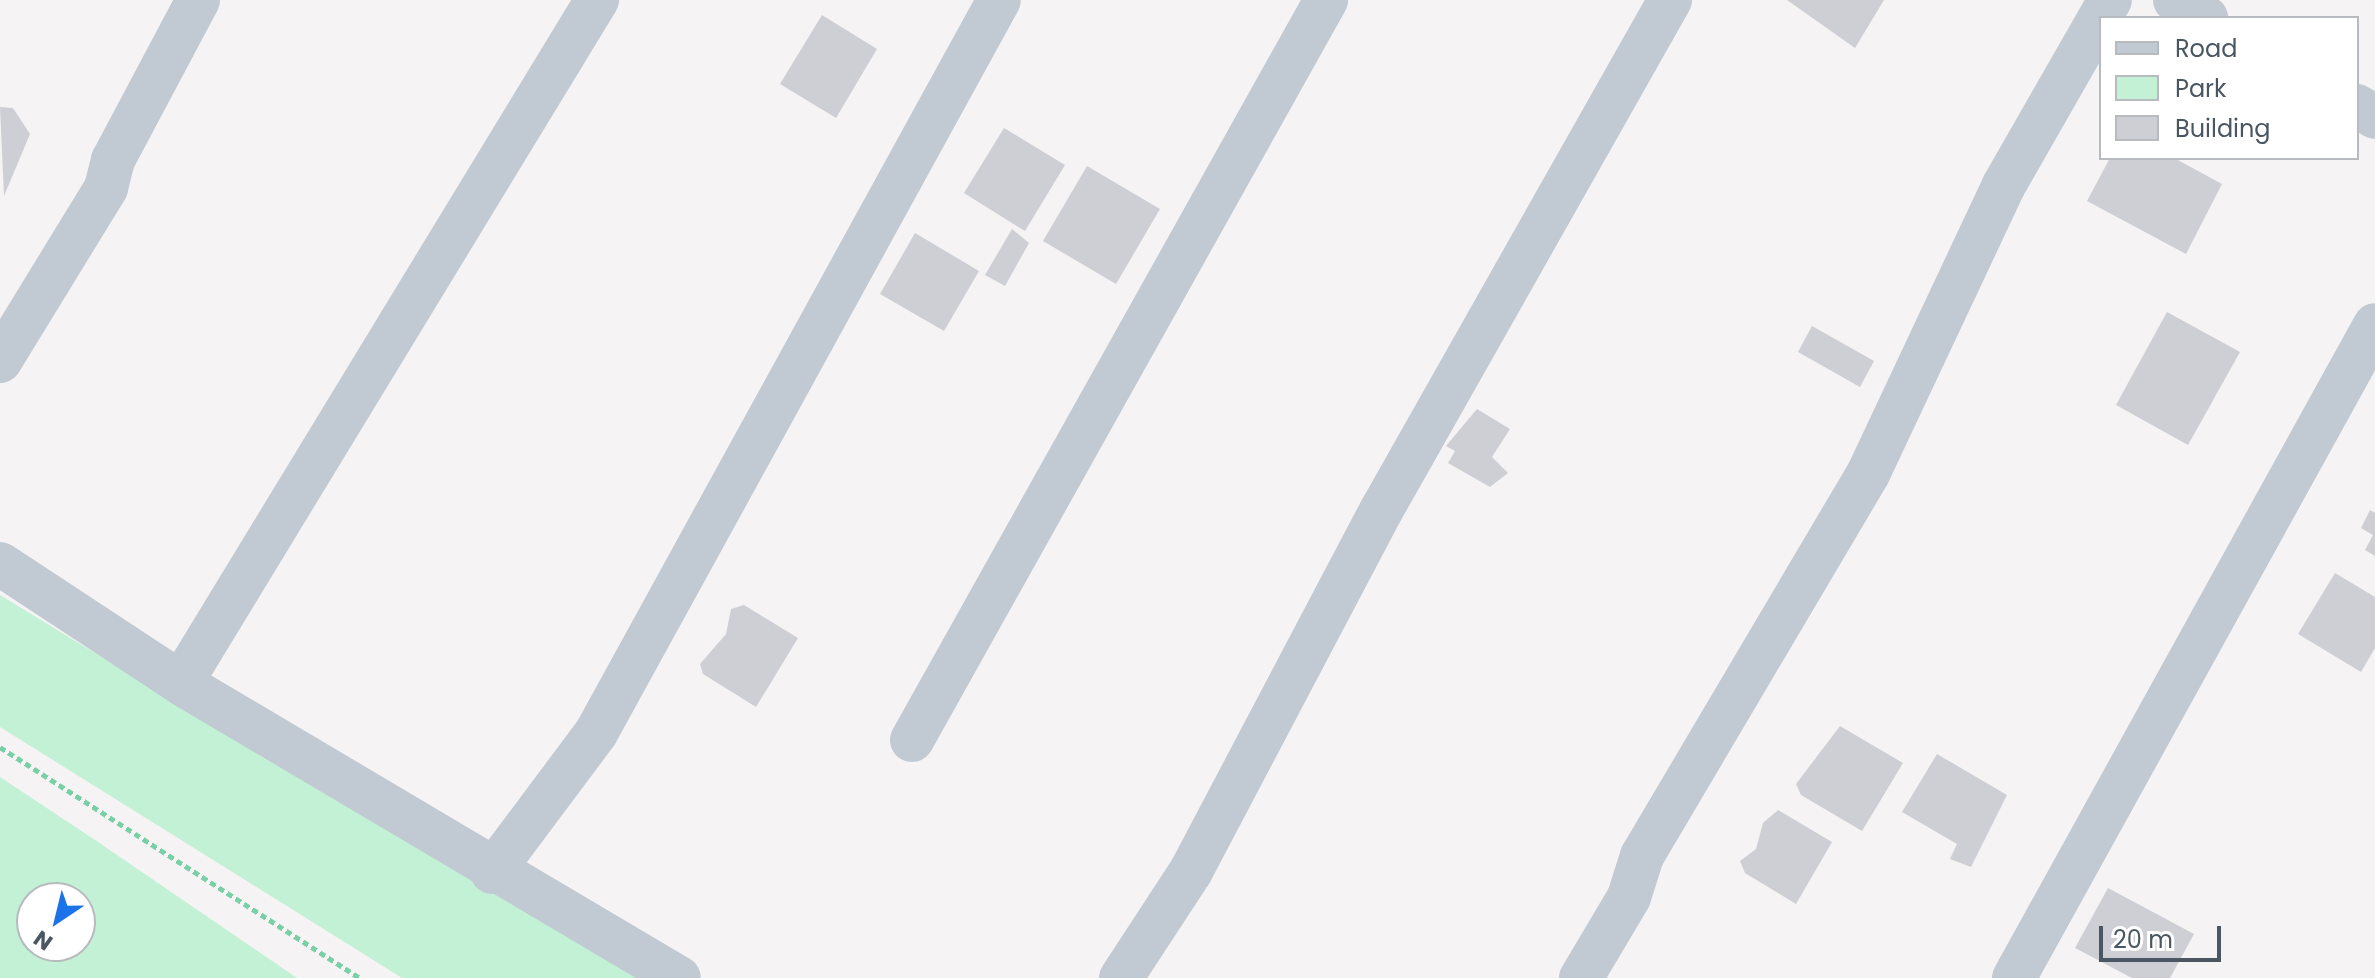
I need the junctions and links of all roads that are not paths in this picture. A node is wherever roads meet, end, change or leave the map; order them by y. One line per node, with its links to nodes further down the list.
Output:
1 (198, 0): 10 (street)
2 (597, 0): 12 (street)
3 (999, 0): 14 (street)
4 (1326, 0): 13 (street)
5 (1670, 0): 16 (street)
6 (2175, 0): 7 (street)
7 (2203, 16)
8 (2099, 19): 17 (street)
9 (2375, 325): 18 (street)
10 (0, 361)
11 (0, 564): 12 (street)
12 (181, 683): 14 (street)
13 (912, 740)
14 (492, 872): 15 (street)
15 (679, 978)
16 (1121, 978)
17 (1581, 978)
18 (2014, 978)

